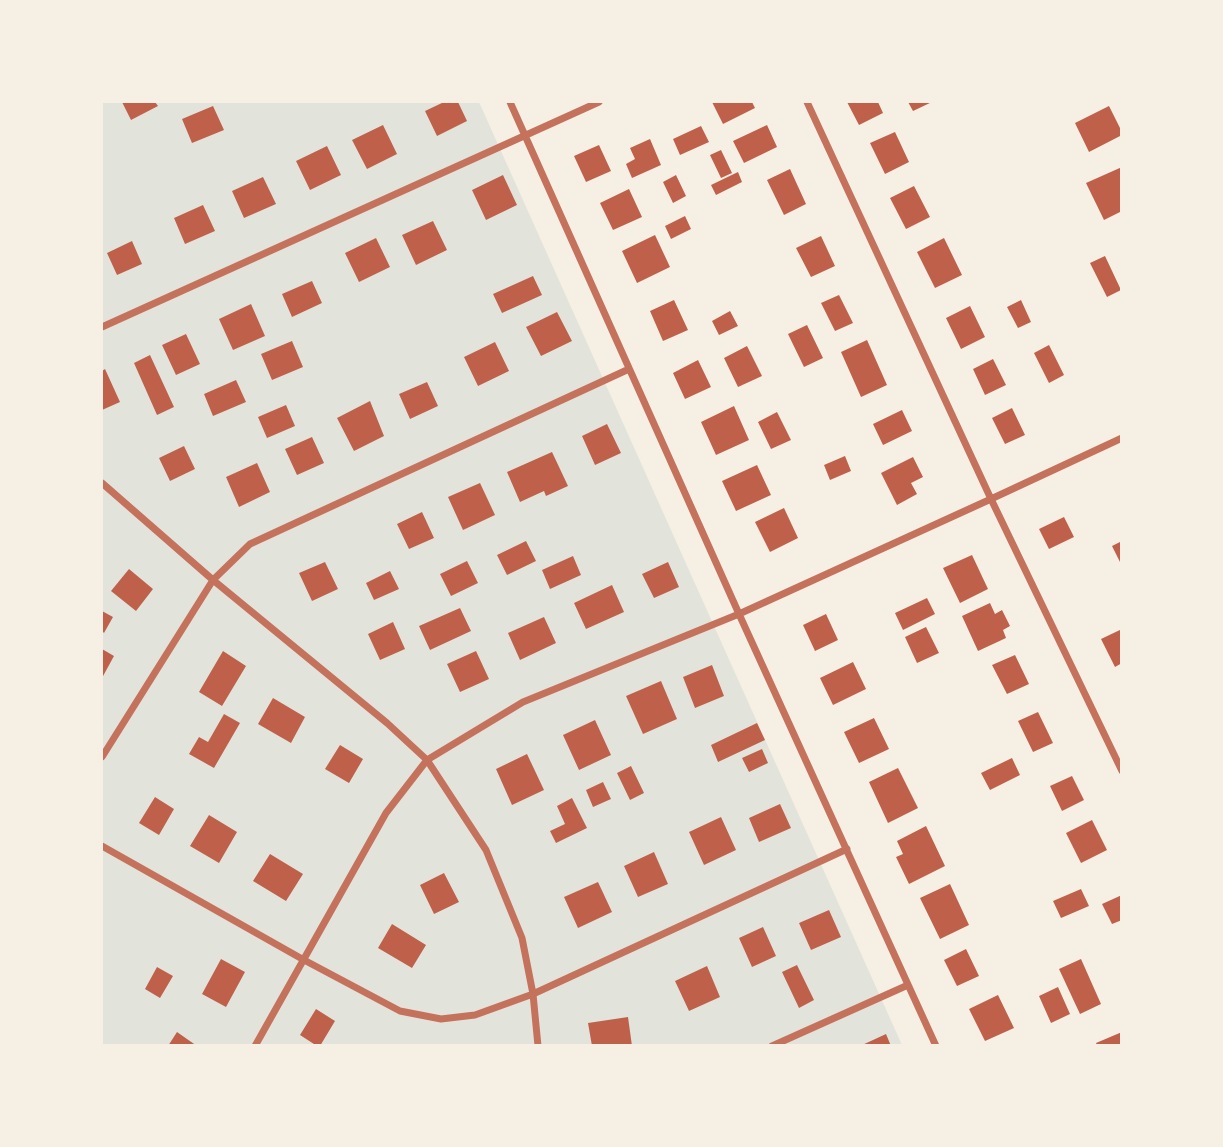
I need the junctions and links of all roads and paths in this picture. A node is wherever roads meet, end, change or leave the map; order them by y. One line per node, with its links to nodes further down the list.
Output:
1 (510, 102): 4 (street)
2 (599, 102): 4 (street)
3 (807, 102): 9 (street)
4 (526, 135): 5 (street); 6 (street)
5 (102, 327)
6 (629, 369): 10 (street); 11 (street)
7 (1122, 438): 9 (street)
8 (102, 484): 10 (street)
9 (991, 499): 11 (street); 14 (street)
10 (213, 580): 12 (street); 13 (street)
11 (739, 614): 13 (street); 16 (street)
12 (102, 757)
13 (427, 760): 17 (street); 19 (street)
14 (1122, 771)
15 (102, 846): 17 (street)
16 (847, 849): 18 (street); 19 (street)
17 (304, 960): 19 (street); 20 (street)
18 (908, 985): 22 (street); 23 (street)
19 (533, 994): 21 (street)
20 (255, 1045)
21 (538, 1045)
22 (772, 1045)
23 (936, 1045)

